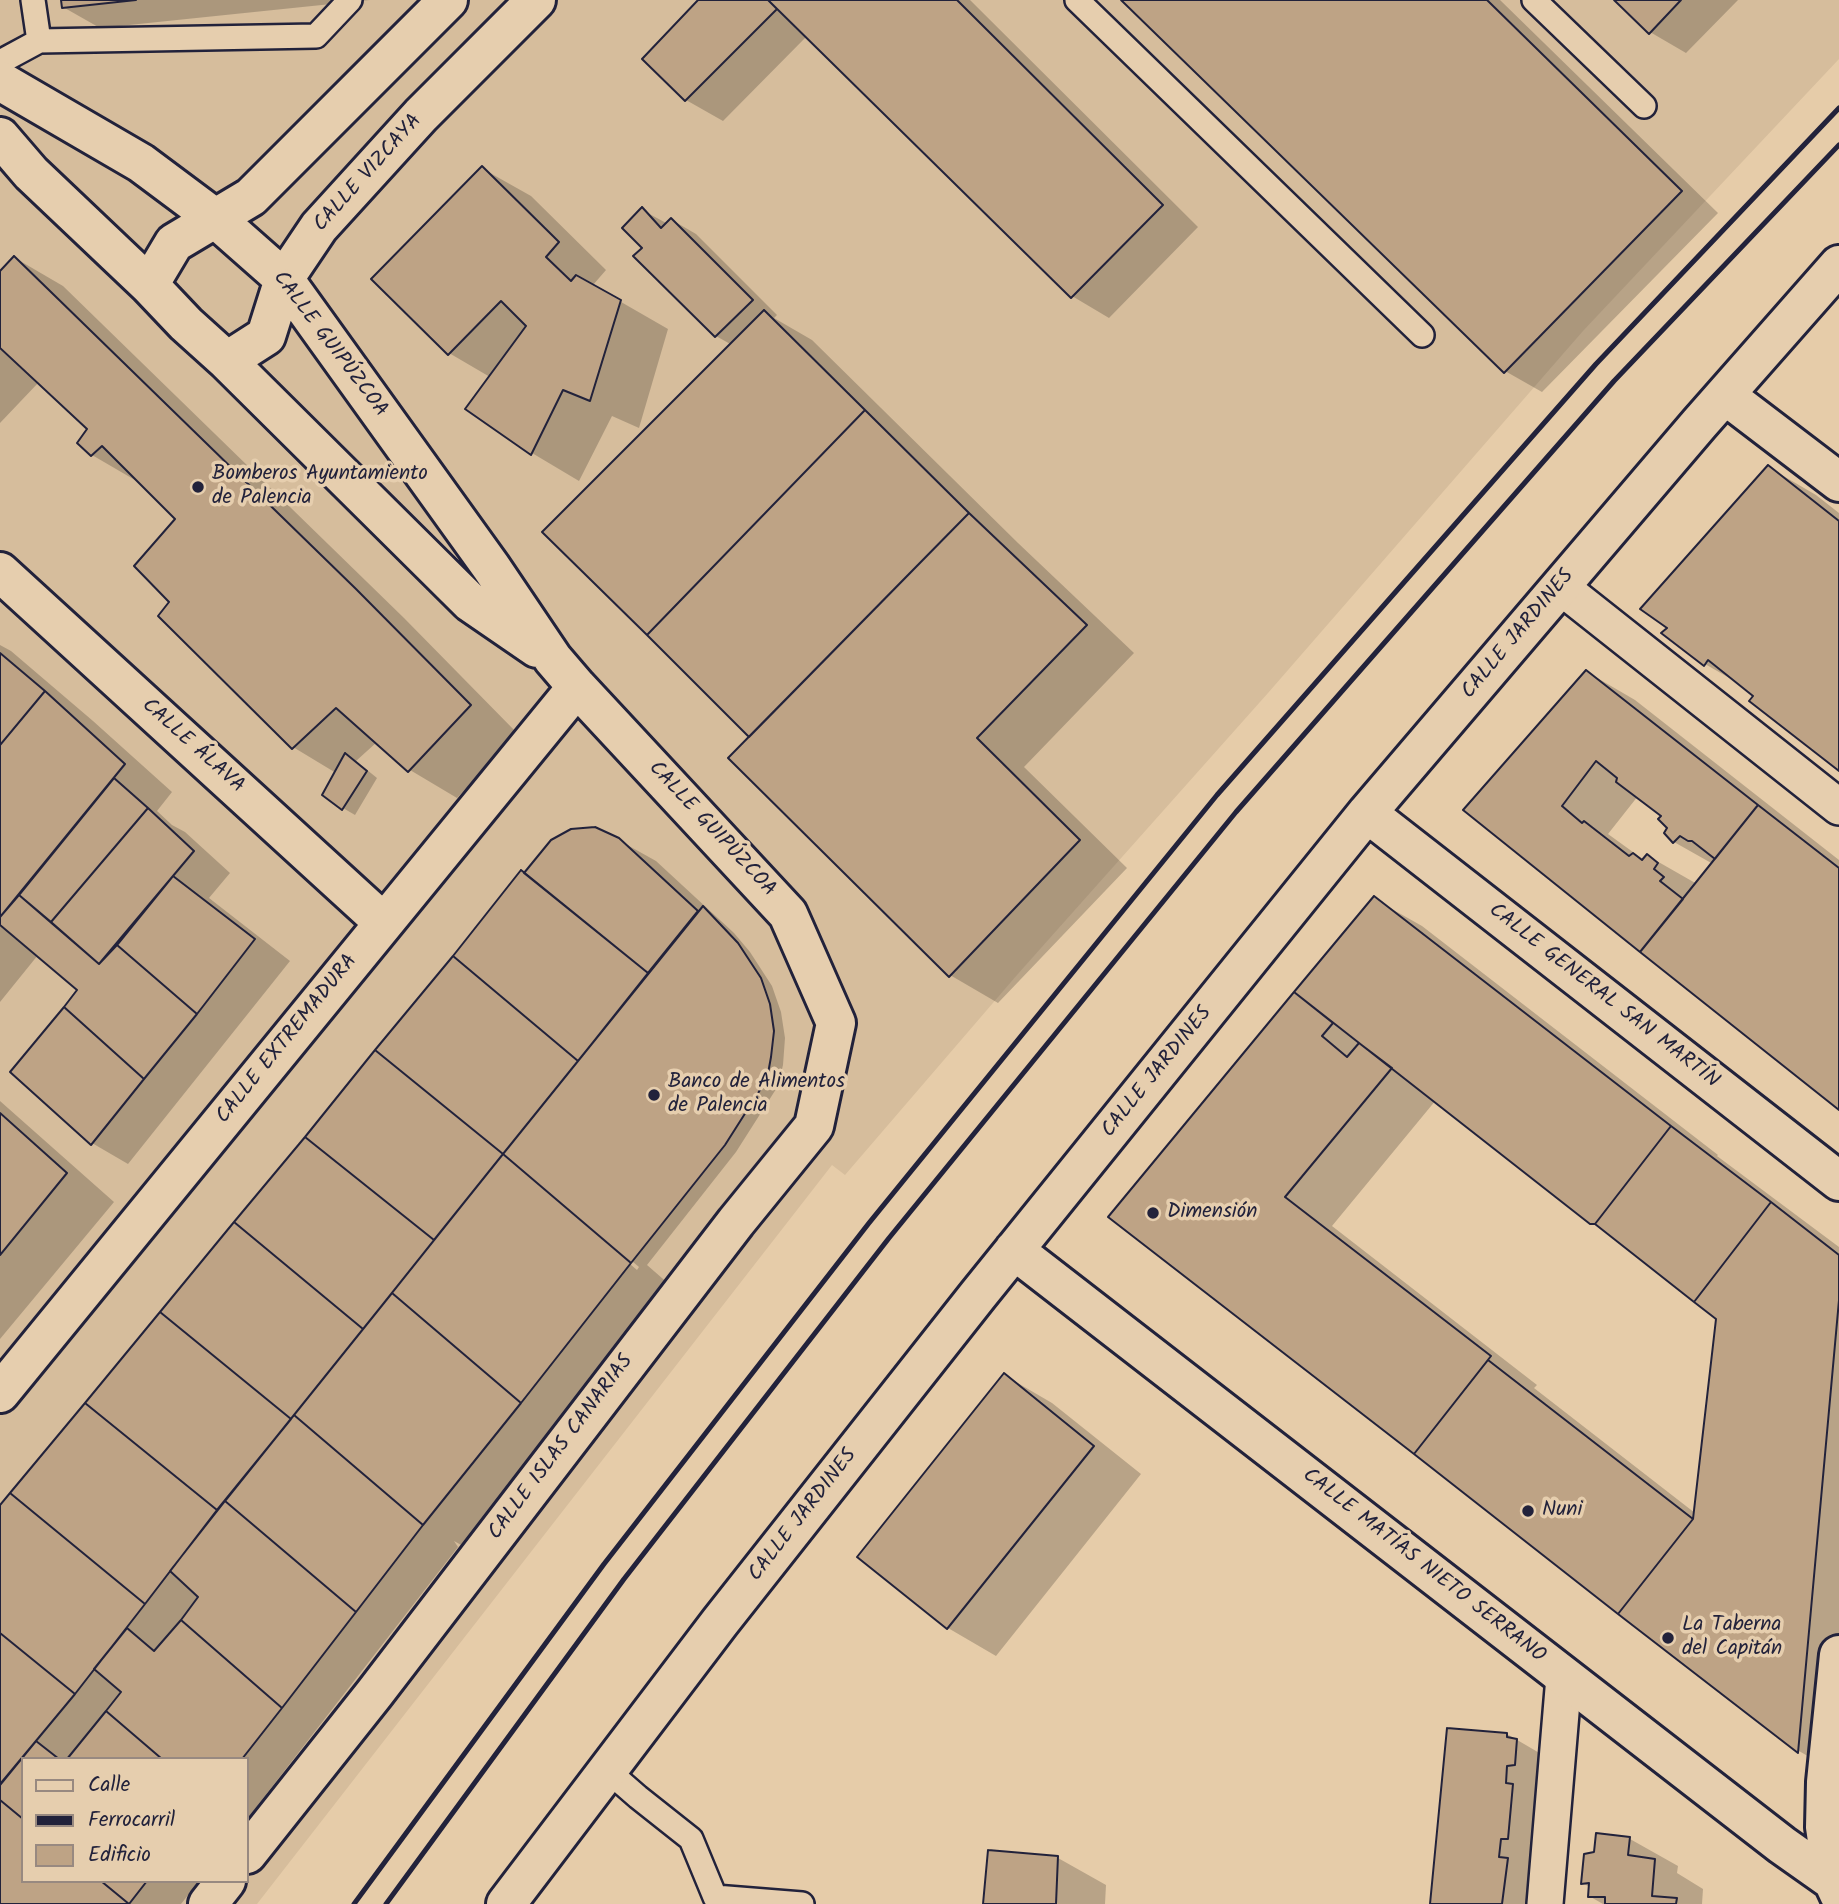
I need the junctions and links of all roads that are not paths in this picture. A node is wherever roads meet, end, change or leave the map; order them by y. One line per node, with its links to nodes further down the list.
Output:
1 (33, 0): 7 (lane)
2 (350, 0): 7 (lane)
3 (448, 0): 12 (street)
4 (536, 0): 14 (street, CALLE VIZCAYA)
5 (1077, 0): 16 (lane)
6 (1534, 0): 10 (lane)
7 (38, 41): 8 (lane)
8 (0, 62)
9 (0, 80): 12 (street, CALLE GUIPÚZCOA)
10 (1644, 106)
11 (0, 137): 15 (street, CALLE GUIPÚZCOA)
12 (216, 219): 14 (street, CALLE GUIPÚZCOA); 15 (street)
13 (1839, 265): 18 (street, CALLE JARDINES)
14 (284, 279): 17 (street, CALLE VIZCAYA); 22 (street, CALLE GUIPÚZCOA)
15 (149, 285): 17 (street, CALLE GUIPÚZCOA)
16 (1422, 335)
17 (227, 361): 22 (street, CALLE GUIPÚZCOA)
18 (1725, 395): 19 (street); 21 (street, CALLE JARDINES)
19 (1839, 482)
20 (0, 572): 25 (street, CALLE ÁLAVA)
21 (1561, 587): 23 (street); 24 (street, CALLE JARDINES)
22 (565, 673): 25 (street, CALLE EXTREMADURA); 26 (street, CALLE GUIPÚZCOA)
23 (1839, 807)
24 (1367, 813): 27 (street, CALLE GENERAL SAN MARTÍN); 28 (street, CALLE JARDINES)
25 (384, 923): 29 (street, CALLE EXTREMADURA)
26 (836, 1023): 33 (street, CALLE ISLAS CANARIAS)
27 (1839, 1181)
28 (1014, 1250): 31 (street, CALLE MATÍAS NIETO SERRANO); 32 (street, CALLE JARDINES)
29 (0, 1393)
30 (1839, 1656): 35 (street)
31 (1564, 1677): 35 (street, CALLE MATÍAS NIETO SERRANO); 39 (street)
32 (607, 1770): 37 (street, CALLE JARDINES); 38 (lane)
33 (248, 1853)
34 (224, 1883): 36 (street)
35 (1836, 1887)
36 (208, 1904)
37 (506, 1904)
38 (802, 1904)
39 (1545, 1904)

